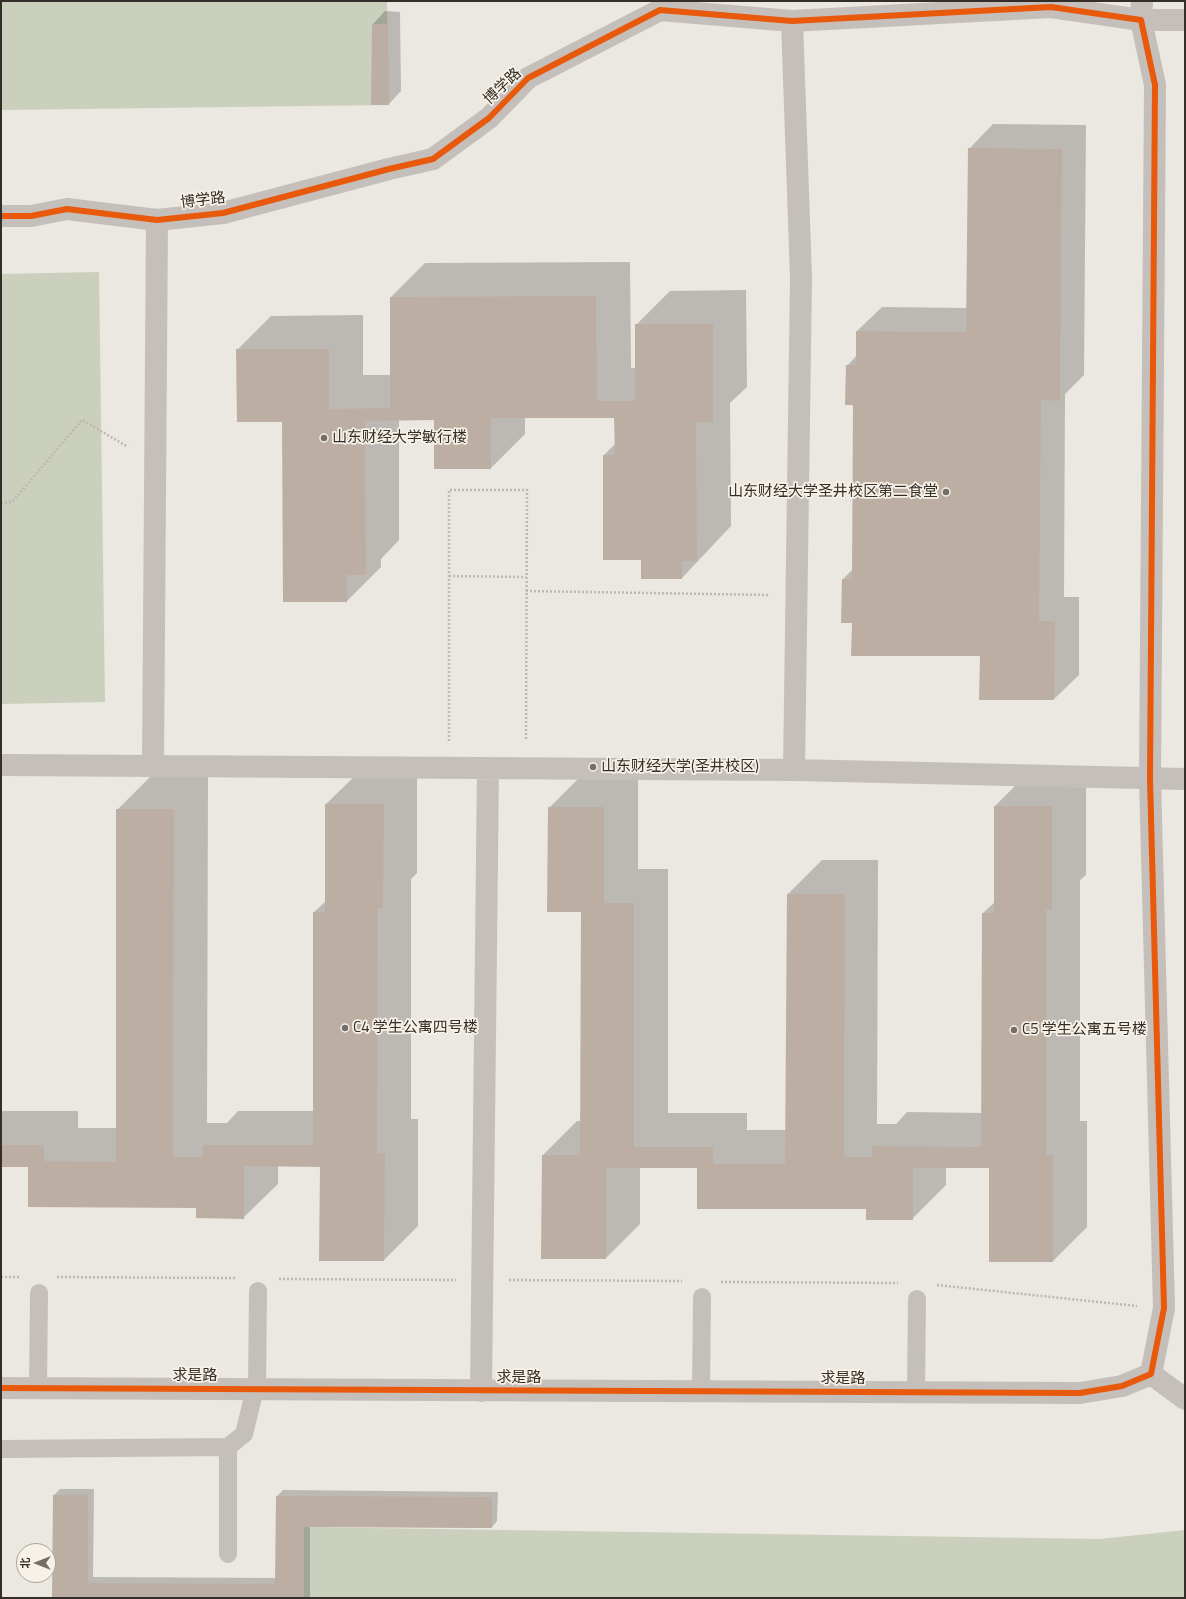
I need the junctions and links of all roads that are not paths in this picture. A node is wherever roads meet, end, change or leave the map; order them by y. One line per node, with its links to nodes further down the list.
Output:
1 (1141, 11): 2 (street, 博学路); 3 (street, 博学路); 10 (street)
2 (1185, 20)
3 (792, 21): 5 (street, 博学路); 9 (street)
4 (1, 216): 5 (street, 博学路)
5 (157, 220): 7 (street)
6 (1, 765): 7 (street)
7 (153, 766): 8 (street)
8 (488, 768): 9 (street); 20 (street)
9 (794, 770): 10 (street)
10 (1150, 779): 11 (street); 16 (street)
11 (1185, 779)
12 (258, 1291): 19 (lane)
13 (39, 1292): 18 (lane)
14 (702, 1297): 21 (lane)
15 (917, 1299): 22 (lane)
16 (1151, 1374): 22 (street, 求是路); 23 (street)
17 (1, 1388): 18 (street, 求是路)
18 (38, 1388): 19 (street, 求是路)
19 (256, 1389): 20 (street, 求是路); 24 (lane)
20 (481, 1390): 21 (street, 求是路)
21 (701, 1391): 22 (street, 求是路)
22 (916, 1393)
23 (1185, 1399)
24 (228, 1447): 25 (lane); 26 (lane)
25 (1, 1449)
26 (228, 1554)

